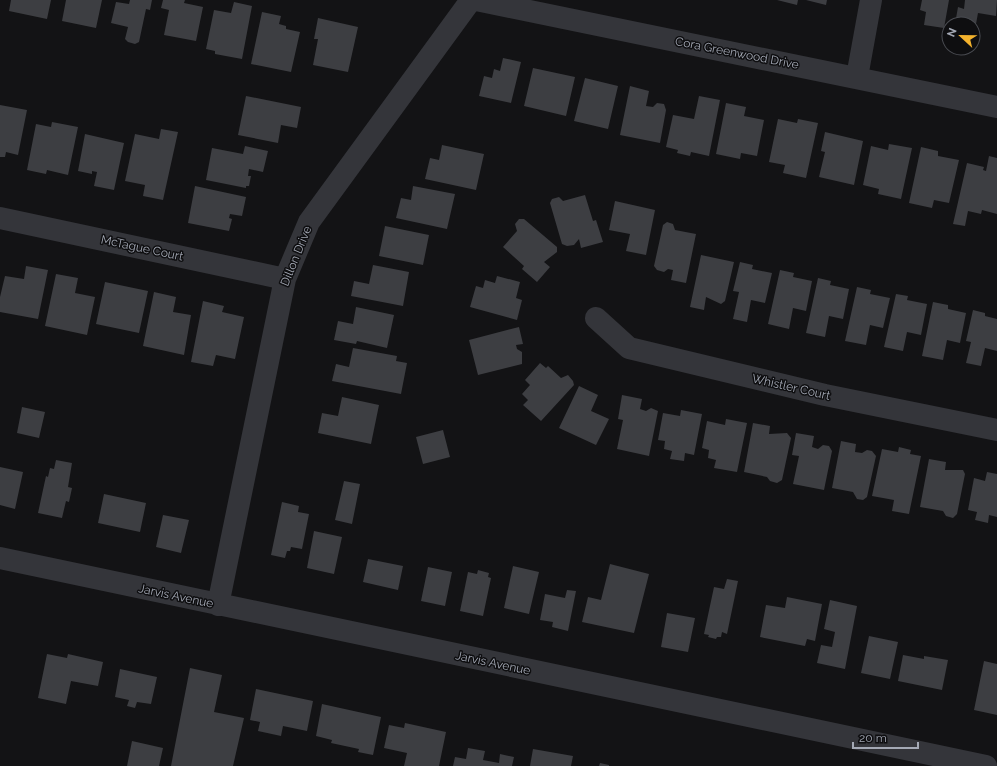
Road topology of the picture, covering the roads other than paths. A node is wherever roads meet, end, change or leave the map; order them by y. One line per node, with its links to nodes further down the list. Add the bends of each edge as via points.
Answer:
1 (471, 0): 7 (street, Dillon Drive, via 309,222)
2 (476, 0): 4 (street, Cora Greenwood Drive)
3 (871, 0): 4 (street)
4 (857, 77): 5 (street, Cora Greenwood Drive)
5 (997, 107)
6 (0, 218): 7 (street, McTague Court)
7 (285, 279): 11 (street, Dillon Drive)
8 (596, 318): 9 (street, Whistler Court, via 629,348 825,395)
9 (997, 430)
10 (0, 558): 11 (street, Jarvis Avenue)
11 (218, 605): 12 (street, Jarvis Avenue)
12 (986, 766)

